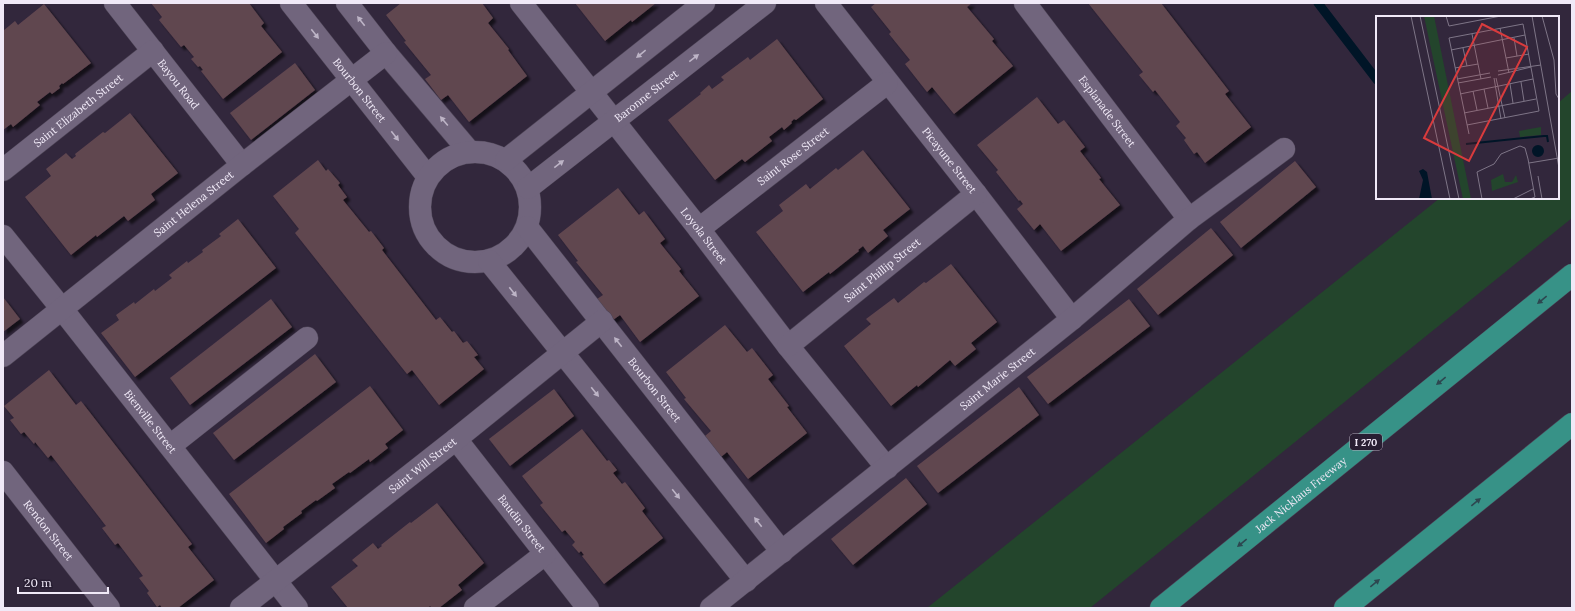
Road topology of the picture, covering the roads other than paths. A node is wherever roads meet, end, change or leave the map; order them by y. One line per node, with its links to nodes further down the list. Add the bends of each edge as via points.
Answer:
1 (115, 3): 9 (street, Bayou Road)
2 (291, 3): 11 (street, Bourbon Street, one-way to 11)
3 (347, 3): 10 (street, one-way to 3)
4 (521, 3): 13 (street, Loyola Street)
5 (704, 3): 13 (street, one-way to 13)
6 (765, 3): 14 (street, Baronne Street, one-way to 6)
7 (826, 3): 12 (street, Picayune Street)
8 (1025, 3): 23 (street, Esplanade Street)
9 (153, 51): 18 (street, Bayou Road); 19 (street, Saint Elizabeth Street)
10 (386, 53): 11 (street, Saint Helena Street); 16 (street, one-way to 10)
11 (352, 80): 18 (street, Saint Helena Street); 20 (street, Bourbon Street, one-way to 20)
12 (887, 83): 22 (street, Picayune Street); 25 (street, Saint Rose Street)
13 (591, 93): 14 (street, Loyola Street); 17 (street)
14 (613, 121): 21 (street, Baronne Street, one-way to 14); 25 (street, Loyola Street)
15 (1284, 149): 23 (street, Saint Marie Street)
16 (469, 151): 17 (street, via 488,152); 20 (street, via 449,157 434,169)
17 (506, 160): 21 (street, via 520,173)
18 (242, 165): 29 (street, Saint Helena Street)
19 (3, 170)
20 (428, 178): 27 (street, via 419,205 422,224 435,245 450,257 470,262)
21 (528, 188): 24 (street, via 531,207)
22 (976, 194): 30 (street, Picayune Street); 33 (street, Saint Phillip Street)
23 (1189, 219): 30 (street, Saint Marie Street)
24 (527, 227): 27 (street, via 518,243 506,253); 31 (street, Bourbon Street)
25 (699, 229): 33 (street, Loyola Street)
26 (3, 236): 29 (street, Bienville Street)
27 (489, 261): 34 (street, one-way to 34)
28 (1572, 275): 51 (highway, Jack Nicklaus Freeway / I 270, one-way to 51)
29 (62, 309): 35 (street, Saint Helena Street); 38 (street, Bienville Street)
30 (1072, 319): 39 (street, Saint Marie Street)
31 (602, 321): 34 (street, Saint Will Street); 41 (street, Bourbon Street, one-way to 31)
32 (307, 338): 38 (street)
33 (788, 346): 39 (street, Loyola Street)
34 (563, 352): 37 (street, Saint Will Street); 44 (street, one-way to 44)
35 (3, 356)
36 (1572, 424): 52 (highway, one-way to 36)
37 (456, 439): 42 (street, Baudin Street); 43 (street, Saint Will Street)
38 (170, 446): 43 (street, Bienville Street)
39 (887, 468): 41 (street, Saint Marie Street)
40 (3, 472): 45 (street, Rendon Street)
41 (782, 552): 44 (street, Saint Marie Street)
42 (545, 554): 48 (street); 49 (street, Baudin Street)
43 (276, 581): 46 (street, Saint Will Street); 47 (street, Bienville Street)
44 (746, 581): 50 (street, Saint Marie Street)
45 (109, 608)
46 (241, 608)
47 (297, 608)
48 (475, 608)
49 (588, 608)
50 (711, 608)
51 (1161, 608)
52 (1345, 608)

